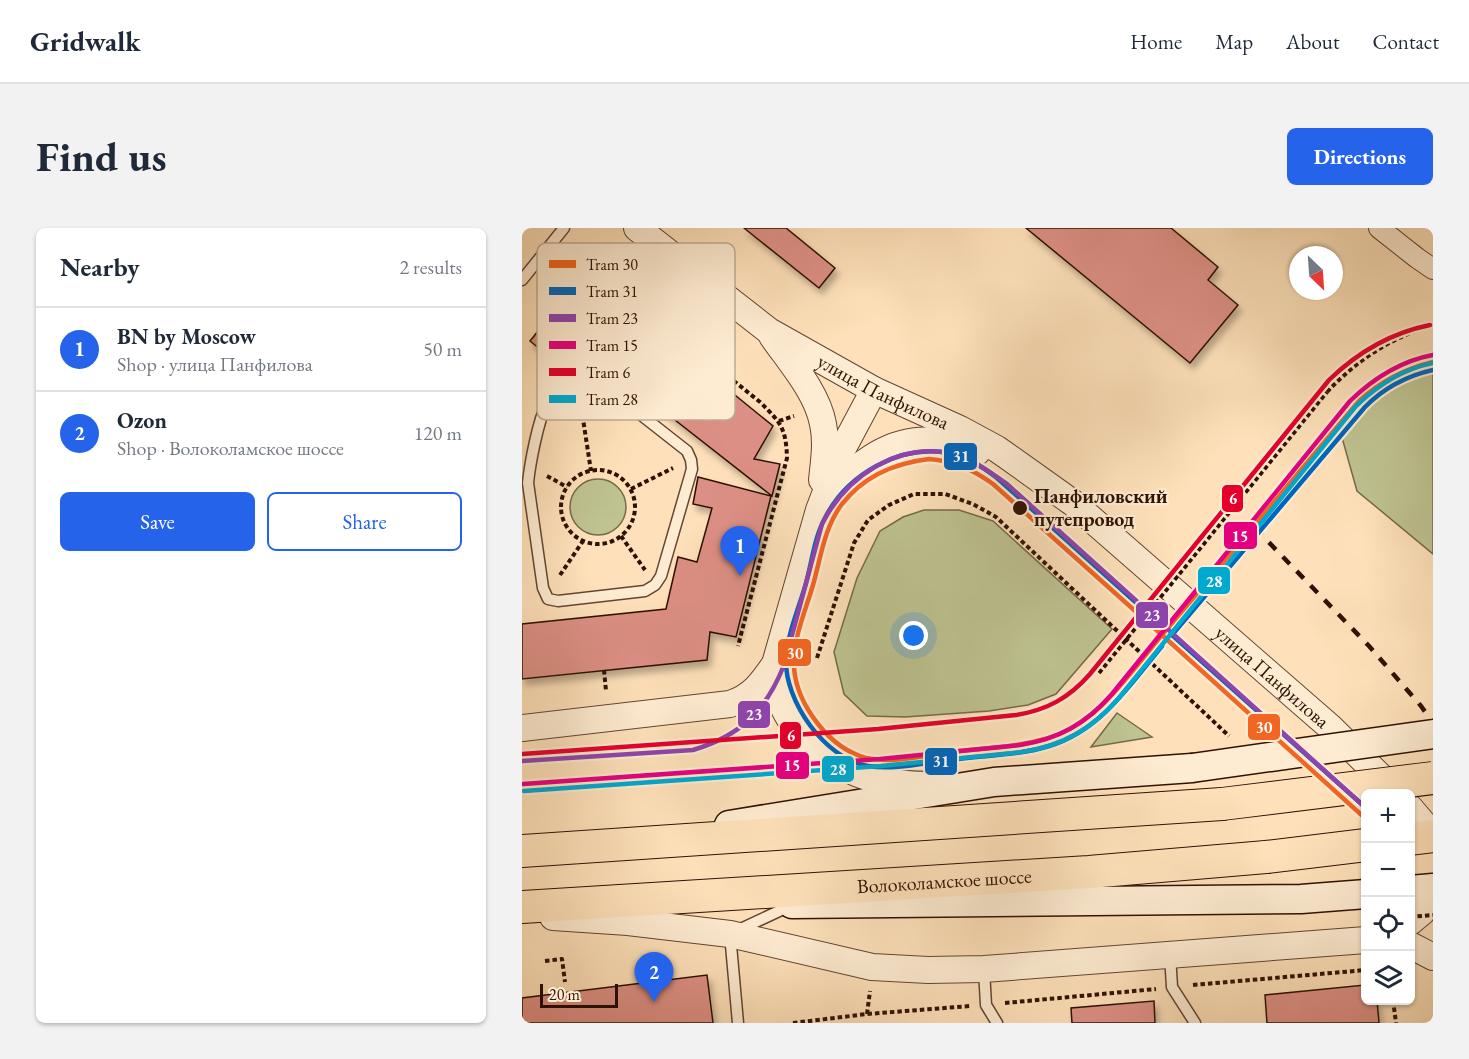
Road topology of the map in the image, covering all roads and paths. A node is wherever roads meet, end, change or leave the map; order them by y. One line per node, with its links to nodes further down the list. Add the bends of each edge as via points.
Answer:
1 (564, 228): 4 (lane)
2 (637, 228): 7 (street, улица Панфилова)
3 (1379, 228): 9 (street)
4 (556, 238): 5 (lane); 6 (path)
5 (552, 243)
6 (562, 243)
7 (656, 243)
8 (537, 261): 10 (lane)
9 (1433, 268)
10 (522, 280)
11 (735, 304): 13 (street, улица Панфилова)
12 (1433, 324): 33 (path, bridge, via 1408,332 1347,371)
13 (770, 331): 15 (street, улица Панфилова); 24 (street, via 810,392 824,426)
14 (735, 383): 29 (path, via 779,421 786,439 787,458)
15 (874, 390): 20 (street, улица Панфилова, via 960,429); 24 (street, via 842,450)
16 (542, 420): 22 (lane)
17 (583, 420): 21 (path)
18 (649, 420): 19 (lane, via 687,451)
19 (691, 460): 23 (path); 27 (lane, via 692,469)
20 (1017, 465): 24 (street, via 952,443 914,441 872,455); 40 (street, улица Панфилова, via 1073,503 1330,727)
21 (591, 471): 23 (path, via 610,471); 26 (path, via 573,479 562,496 567,527)
22 (525, 483): 28 (lane)
23 (631, 489): 25 (path, via 633,519)
24 (819, 510): 31 (street)
25 (621, 536): 26 (path, via 603,543); 27 (path)
26 (583, 541): 28 (path)
27 (655, 585): 28 (lane, via 645,591 597,598 558,601)
28 (547, 596)
29 (738, 646)
30 (817, 658): 37 (path, via 854,543 868,520 914,494 945,494 996,517)
31 (775, 664): 35 (street, via 752,693 730,704); 39 (street, via 776,685 784,710 808,740 835,761 878,780 922,785)
32 (604, 670): 34 (path)
33 (1099, 673)
34 (606, 692)
35 (522, 728)
36 (1433, 734): 39 (main road, bridge, via 1192,768)
37 (1235, 742)
38 (1433, 778): 42 (main road, bridge, via 1222,804)
39 (994, 782): 42 (main road)
40 (1392, 789)
41 (1361, 845): 47 (main road, Волоколамское шоссе, bridge, via 1089,872)
42 (603, 847): 43 (main road)
43 (522, 851)
44 (1433, 888): 45 (main road)
45 (1415, 890)
46 (1361, 894): 49 (main road, via 1301,899)
47 (703, 895): 49 (main road); 50 (main road, Волоколамское шоссе)
48 (1433, 896): 53 (street)
49 (795, 904): 55 (lane)
50 (522, 907)
51 (522, 915): 55 (street)
52 (1433, 915): 54 (path, bridge)
53 (1415, 917)
54 (1415, 919)
55 (730, 934): 61 (street, via 872,967); 69 (lane)
56 (1361, 940): 58 (street)
57 (1415, 948): 59 (street)
58 (1170, 955): 61 (street); 65 (lane)
59 (1433, 957)
60 (545, 961): 64 (path, via 562,959)
61 (984, 969): 66 (lane)
62 (1361, 970): 65 (path)
63 (871, 980): 68 (path)
64 (565, 982)
65 (1172, 987): 66 (path); 72 (lane)
66 (986, 1005): 68 (path); 71 (lane)
67 (1394, 1005): 73 (path)
68 (867, 1014): 70 (path)
69 (738, 1023)
70 (793, 1023)
71 (997, 1023)
72 (1195, 1023)
73 (1396, 1023)

